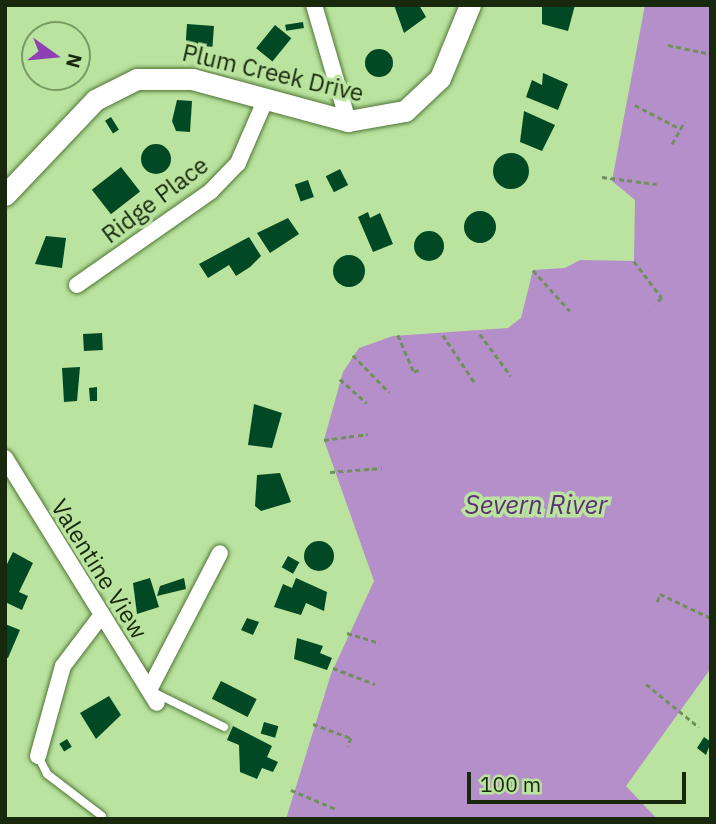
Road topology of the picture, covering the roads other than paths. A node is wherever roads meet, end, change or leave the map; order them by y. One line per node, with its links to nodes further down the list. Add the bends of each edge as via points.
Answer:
1 (314, 5): 4 (street)
2 (470, 5): 4 (street, Plum Creek Drive, via 440,78 419,101 383,119)
3 (265, 101): 4 (street, Plum Creek Drive); 5 (street, Plum Creek Drive, via 174,76 137,79 95,100); 6 (street, Ridge Place, via 238,163 211,191)
4 (348, 121)
5 (5, 194)
6 (77, 285)
7 (5, 458): 9 (street, Valentine View)
8 (220, 553): 10 (street)
9 (101, 616): 10 (street, Valentine View); 12 (street, via 63,666)
10 (153, 697): 11 (lane)
11 (224, 727)
12 (38, 756): 13 (lane, via 47,774)
13 (102, 816)

